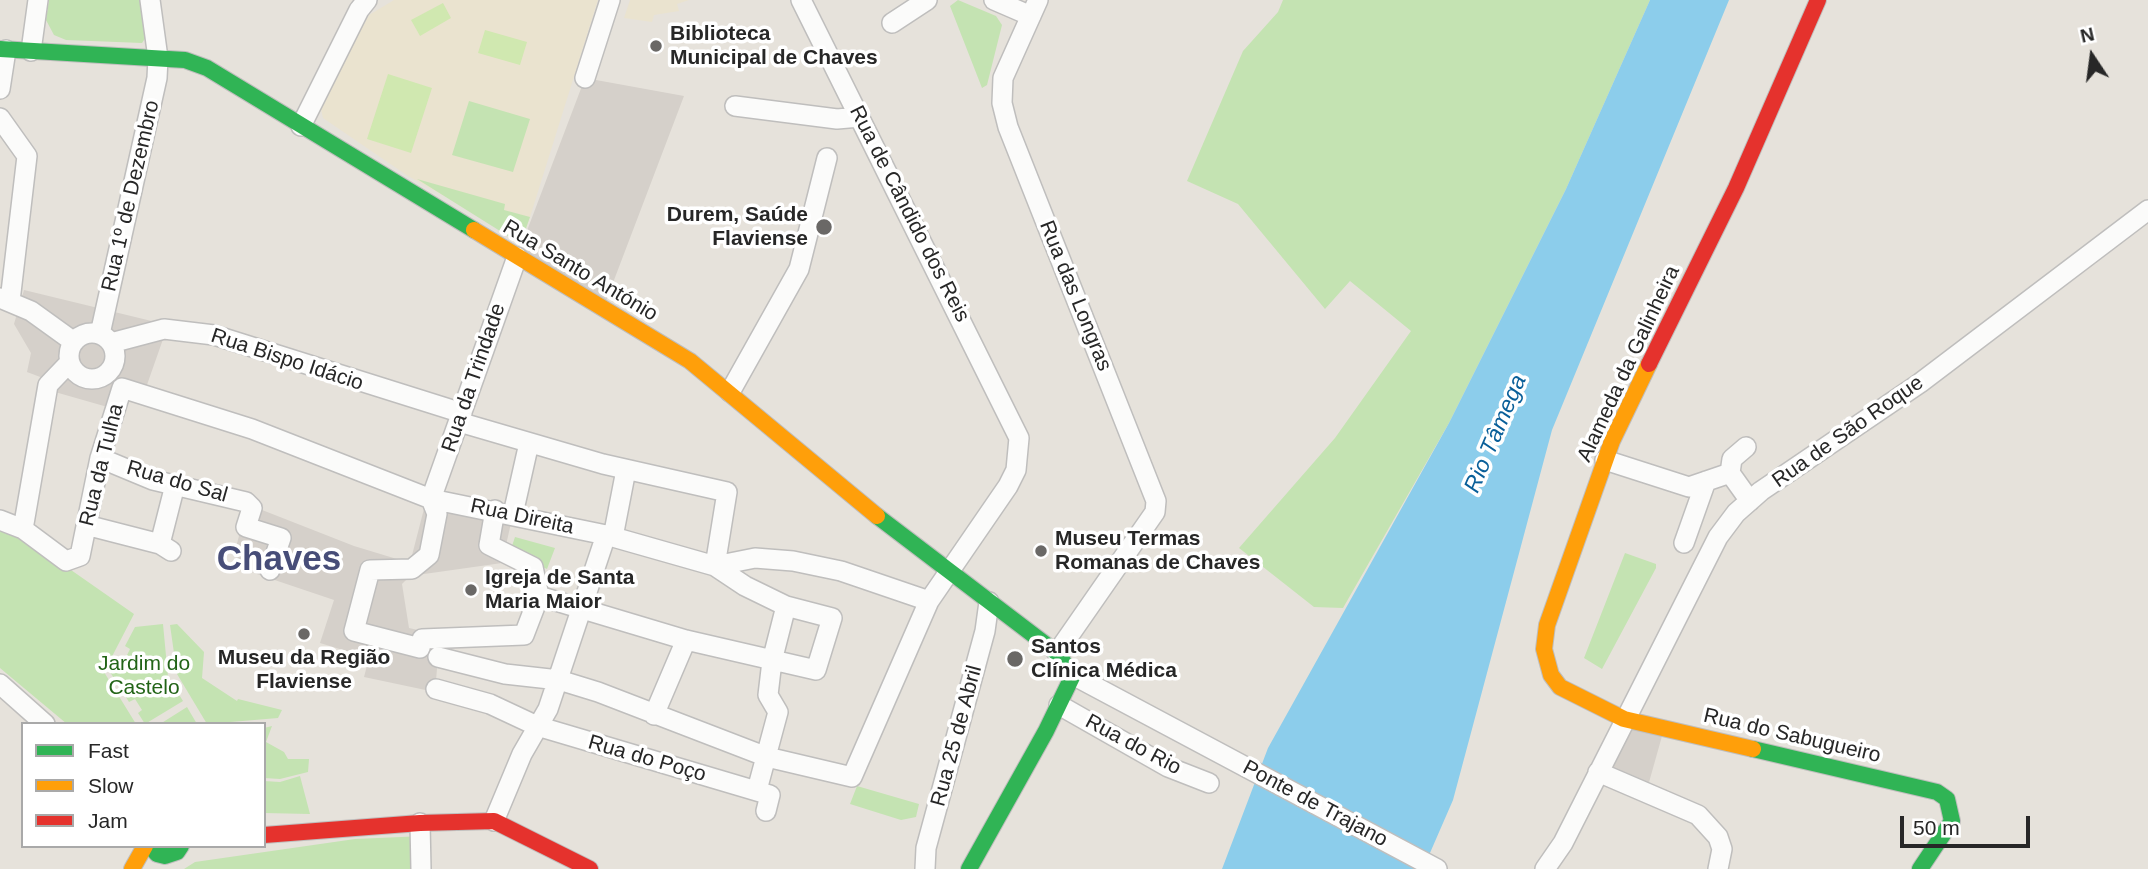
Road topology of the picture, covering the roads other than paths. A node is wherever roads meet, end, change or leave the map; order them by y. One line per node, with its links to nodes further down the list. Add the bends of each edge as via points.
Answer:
1 (38, 0): 12 (street)
2 (150, 0): 13 (street, Rua 1º de Dezembro)
3 (367, 0): 19 (street)
4 (610, 0): 14 (street)
5 (801, 0): 17 (street, Rua de Cândido dos Reis)
6 (927, 0): 10 (street)
7 (993, 0): 9 (street)
8 (1818, 0): 35 (street, Alameda da Galinheira, via 1736,188)
9 (1034, 8): 57 (street, Rua das Longras, via 1003,78 1008,127 1153,492 1155,512)
10 (892, 23)
11 (3, 49): 12 (street, Rua Santo António); 15 (street)
12 (31, 51): 13 (street, Rua Santo António)
13 (158, 58): 19 (street, Rua Santo António, via 200,65); 25 (street, Rua 1º de Dezembro)
14 (585, 78)
15 (0, 89)
16 (735, 106): 17 (street, via 837,119)
17 (860, 117): 50 (street, Rua de Cândido dos Reis, via 1016,428 1019,449 1012,478)
18 (0, 118): 23 (street, via 27,156)
19 (301, 126): 22 (street, Rua Santo António)
20 (827, 158): 30 (street, via 799,269)
21 (2148, 210): 41 (street, Rua de São Roque, via 1920,383)
22 (517, 257): 30 (street, Rua Santo António, via 690,361); 31 (street, Rua da Trindade)
23 (7, 267): 24 (street)
24 (5, 300): 26 (street, via 31,311)
25 (105, 339): 26 (street, via 86,334); 28 (street, via 115,356); 31 (street, Rua Bispo Idácio, via 164,329 214,335)
26 (74, 342): 27 (street)
27 (70, 362): 28 (street, via 78,373 91,378); 45 (street, via 48,385)
28 (110, 370): 29 (street, Rua da Tulha)
29 (122, 388): 34 (street, Rua da Tulha); 40 (street, Rua Direita, via 252,429)
30 (730, 392): 50 (street, Rua Santo António)
31 (460, 418): 32 (street, Rua Bispo Idácio); 40 (street, Rua da Trindade)
32 (529, 443): 36 (street, Rua Bispo Idácio); 42 (street)
33 (1746, 447): 37 (street, via 1732,459)
34 (100, 458): 39 (street, Rua do Sal); 44 (street, Rua da Tulha)
35 (1605, 460): 38 (street, via 1689,487); 66 (street, Alameda da Galinheira, via 1546,625 1544,649 1551,675 1560,687)
36 (626, 470): 46 (street); 48 (street, Rua Bispo Idácio, via 727,492)
37 (1730, 473): 38 (street); 41 (street)
38 (1706, 481): 47 (street)
39 (175, 485): 44 (street, via 166,547); 49 (street, Rua do Sal, via 246,502 252,508 246,527 281,538)
40 (431, 499): 42 (street, Rua Direita); 51 (street, via 437,514 429,555 412,569 370,570 354,631 420,648 422,639 524,635)
41 (1750, 501): 66 (street, Rua de São Roque, via 1718,537)
42 (504, 512): 46 (street, Rua Direita); 51 (street, via 489,545 533,567)
43 (0, 520): 45 (street)
44 (86, 525): 45 (street, Rua da Tulha, via 80,556 66,561)
45 (23, 529)
46 (610, 536): 48 (street, Rua Direita); 55 (street)
47 (1684, 543)
48 (715, 566): 52 (street, Rua Direita, via 754,558 793,561 841,571); 54 (street)
49 (270, 570)
50 (949, 572): 52 (street); 53 (street, Rua Santo António)
51 (539, 596): 55 (street)
52 (929, 601): 70 (street, via 852,777)
53 (989, 602): 57 (street, Rua Santo António); 88 (street, Rua 25 de Abril, via 926,848)
54 (786, 606): 59 (street); 59 (street, via 832,618 816,670)
55 (583, 608): 56 (street); 61 (street)
56 (686, 640): 59 (street); 65 (street)
57 (1057, 653): 60 (street, Rua Santo António)
58 (438, 657): 61 (street, via 505,674)
59 (772, 661): 70 (street, via 768,695 778,712)
60 (1073, 676): 64 (street); 69 (street, via 1091,674); 83 (street, Ponte de Trajano)
61 (559, 680): 65 (street); 68 (street)
62 (0, 684): 67 (street)
63 (436, 689): 68 (street, Rua do Poço, via 490,704)
64 (1059, 705): 72 (street, Rua do Rio, via 1168,767); 89 (street)
65 (654, 715): 70 (street)
66 (1624, 719): 71 (street, Rua de São Roque); 91 (street, Rua do Sabugueiro, via 1937,792 1947,799 1952,821)
67 (43, 722)
68 (537, 726): 73 (street, Rua do Poço); 75 (street)
69 (1229, 744)
70 (767, 757): 73 (street)
71 (1598, 772): 82 (street, via 1698,815 1718,837); 90 (street, Rua de São Roque)
72 (1209, 783)
73 (757, 790): 74 (street, via 770,795)
74 (766, 811)
75 (494, 821): 76 (street); 87 (street)
76 (420, 823): 77 (street); 86 (street)
77 (266, 835)
78 (147, 848): 84 (street)
79 (150, 848): 81 (street)
80 (180, 848): 81 (street)
81 (164, 856): 85 (street)
82 (1719, 865)
83 (1433, 867)
84 (132, 869)
85 (141, 869)
86 (421, 869)
87 (590, 869)
88 (925, 869)
89 (969, 869)
90 (1545, 869)
91 (1920, 869)

